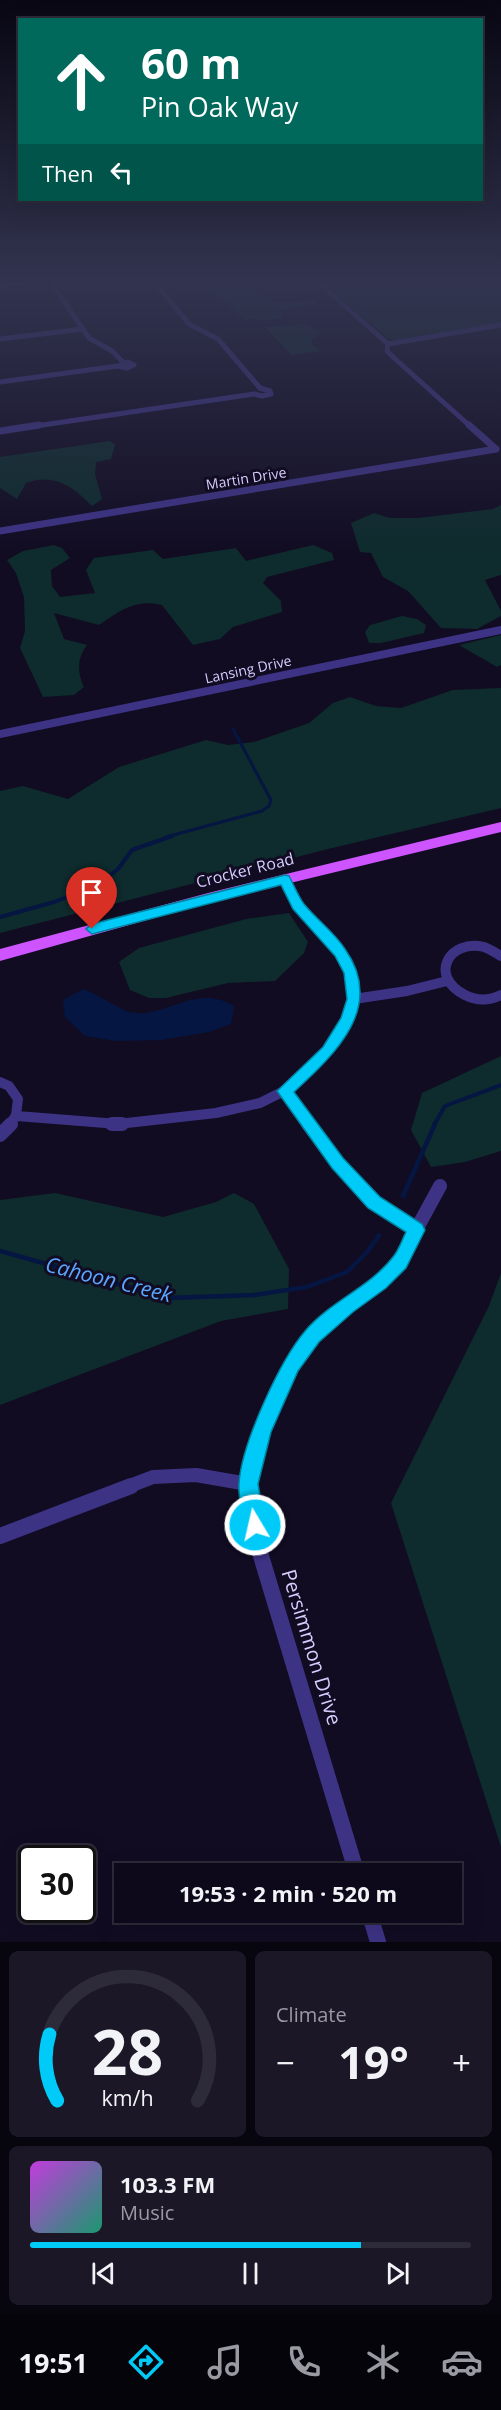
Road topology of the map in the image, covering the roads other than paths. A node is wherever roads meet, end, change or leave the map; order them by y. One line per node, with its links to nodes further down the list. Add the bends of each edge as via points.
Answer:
1 (63, 373): 4 (street)
2 (247, 373): 5 (street)
3 (410, 373): 8 (street, Martin Drive, via 496,449)
4 (0, 382)
5 (260, 388): 6 (street); 6 (street, via 271,394)
6 (254, 394): 7 (street)
7 (0, 431)
8 (0, 531)
9 (501, 630): 10 (street, Lansing Drive)
10 (0, 734)
11 (501, 827): 12 (main road, Crocker Road)
12 (285, 879): 13 (main road, Crocker Road); 17 (street, via 298,906 340,952 351,973)
13 (0, 955)
14 (501, 956): 15 (street, via 476,946 455,950 444,964)
15 (447, 981): 16 (street, via 463,996 487,1000); 17 (street)
16 (501, 995)
17 (354, 999): 19 (street, via 348,1020 328,1051)
18 (0, 1083): 20 (street, via 17,1097)
19 (284, 1091): 20 (street, via 260,1103 216,1113 118,1124); 23 (street, via 338,1163 374,1202)
20 (17, 1116): 21 (street)
21 (0, 1135)
22 (440, 1186): 23 (street, Persimmon Drive)
23 (416, 1230): 24 (street, Persimmon Drive, via 400,1262 313,1335 292,1365 262,1430)
24 (248, 1484): 25 (street, via 196,1475 153,1477); 26 (street, Persimmon Drive, via 258,1546)
25 (0, 1536)
26 (354, 1863)
27 (372, 1923): 28 (street)
28 (378, 1942)

